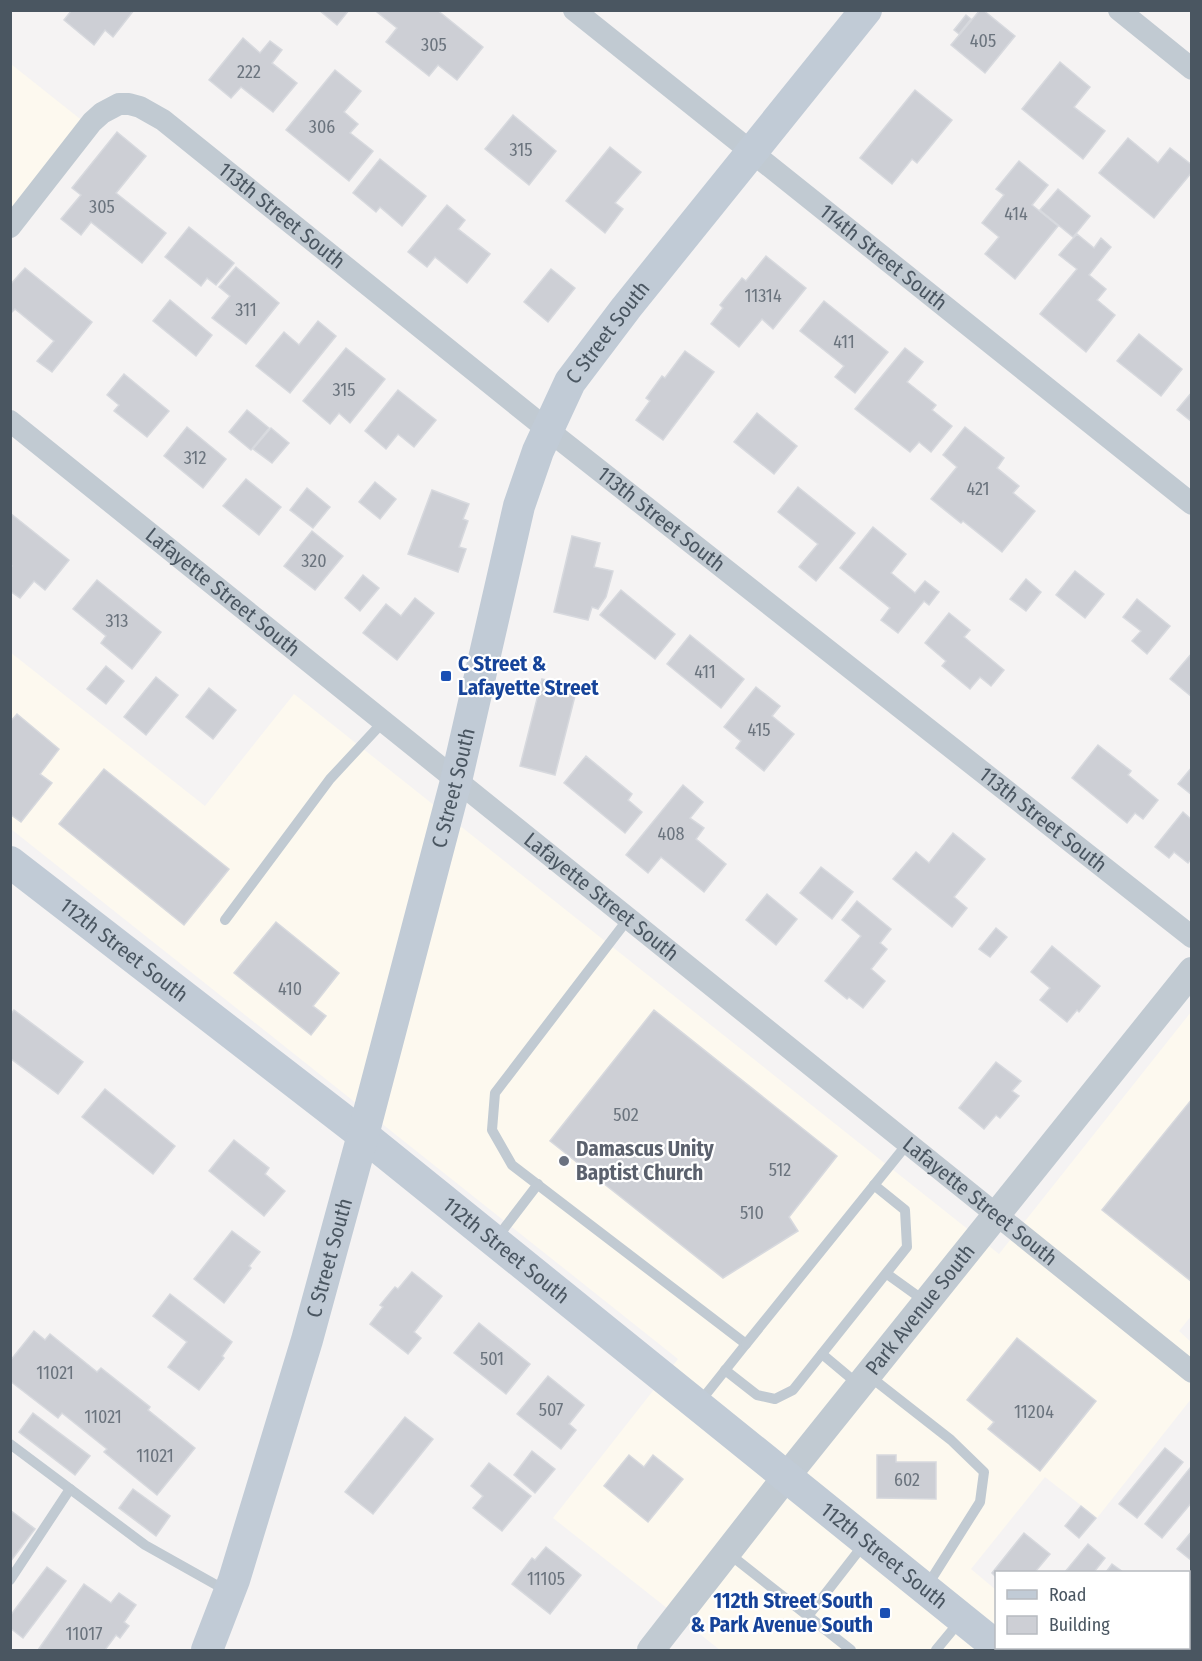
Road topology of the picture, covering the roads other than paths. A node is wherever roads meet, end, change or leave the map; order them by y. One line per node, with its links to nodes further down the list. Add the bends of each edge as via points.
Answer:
1 (573, 10): 5 (street, 114th Street South)
2 (866, 10): 5 (main road, C Street South)
3 (1119, 10): 4 (street)
4 (1191, 69)
5 (752, 153): 8 (main road, C Street South, via 570,382); 9 (street, 114th Street South)
6 (10, 227): 8 (street, 113th Street South, via 92,122 119,104 140,106 163,120)
7 (10, 421): 10 (street, Lafayette Street South)
8 (548, 430): 11 (main road, C Street South, via 519,506); 15 (street, 113th Street South)
9 (1191, 504)
10 (383, 722): 11 (street, Lafayette Street South); 14 (lane, via 330,779)
11 (456, 781): 13 (street, Lafayette Street South); 17 (main road, C Street South)
12 (10, 862): 17 (main road, 112th Street South)
13 (628, 919): 18 (street, Lafayette Street South); 19 (lane, via 495,1093 492,1130 512,1164)
14 (225, 920)
15 (1191, 937)
16 (1191, 971): 21 (street, Park Avenue South)
17 (363, 1136): 22 (main road, 112th Street South); 38 (main road, C Street South, via 307,1340)
18 (908, 1143): 20 (lane); 21 (street, Lafayette Street South)
19 (538, 1184): 22 (lane); 25 (lane)
20 (874, 1185): 23 (lane, via 905,1210 907,1247); 25 (lane)
21 (997, 1215): 24 (street, Park Avenue South); 28 (street, Lafayette Street South)
22 (494, 1241): 30 (main road, 112th Street South)
23 (887, 1274): 24 (lane); 26 (lane)
24 (926, 1303): 29 (street, Park Avenue South)
25 (746, 1344): 27 (lane)
26 (822, 1354): 27 (lane, via 793,1390 775,1399 757,1395); 29 (lane)
27 (725, 1370): 30 (lane)
28 (1191, 1372)
29 (864, 1380): 32 (street, Park Avenue South); 37 (lane, via 951,1440 984,1472 981,1502)
30 (697, 1405): 32 (main road, 112th Street South)
31 (10, 1444): 33 (lane)
32 (786, 1477): 34 (main road, 112th Street South); 35 (street, Park Avenue South)
33 (70, 1489): 36 (lane); 38 (lane, via 145,1545)
34 (866, 1542): 37 (main road, 112th Street South); 39 (lane)
35 (728, 1552): 39 (lane); 43 (street, Park Avenue South)
36 (10, 1580)
37 (925, 1589): 40 (main road, 112th Street South)
38 (230, 1593): 42 (main road, C Street South)
39 (808, 1616): 44 (lane)
40 (962, 1618): 41 (main road, 112th Street South); 45 (lane)
41 (995, 1645)
42 (207, 1650)
43 (651, 1650)
44 (851, 1650)
45 (936, 1650)

